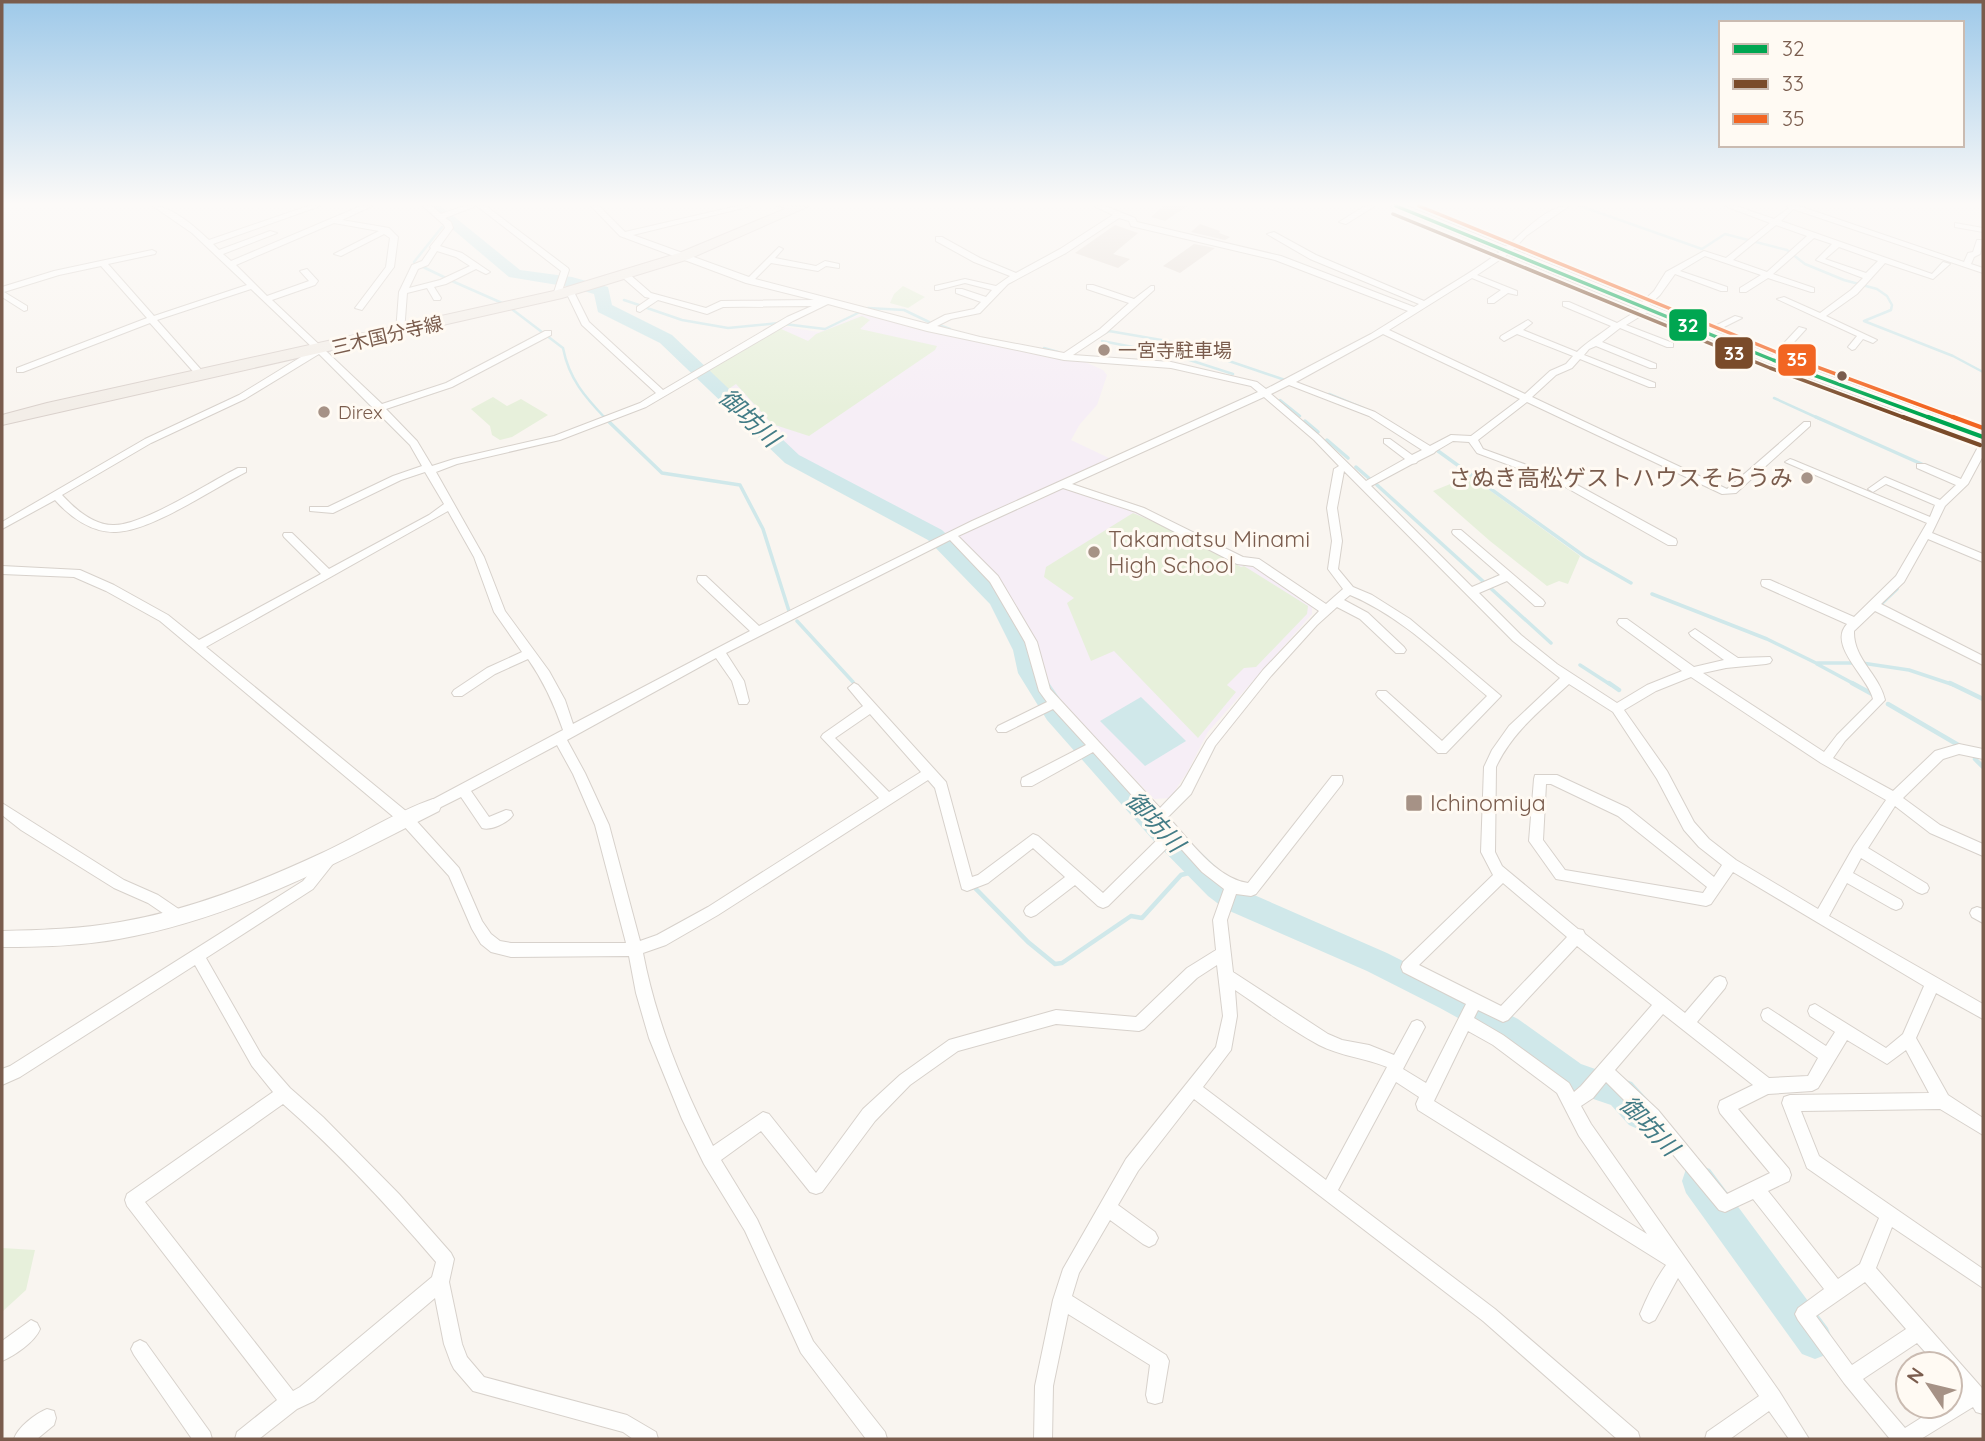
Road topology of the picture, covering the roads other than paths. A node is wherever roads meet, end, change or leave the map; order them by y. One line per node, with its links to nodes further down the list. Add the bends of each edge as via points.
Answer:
1 (65, 273): 42 (street)
2 (112, 273): 61 (street)
3 (239, 273): 32 (street)
4 (306, 273): 46 (street, via 312,283)
5 (385, 273): 56 (street)
6 (412, 273): 43 (street)
7 (462, 273): 30 (street)
8 (566, 273): 33 (street)
9 (630, 273): 25 (main road, 三木国分寺線)
10 (729, 273): 28 (street)
11 (757, 273): 28 (street)
12 (1009, 273): 27 (street)
13 (1021, 273): 27 (street)
14 (1317, 273): 58 (street)
15 (1352, 273): 52 (street)
16 (1474, 273): 26 (street)
17 (1560, 273): 55 (main road)
18 (1672, 273): 55 (street)
19 (1680, 273): 38 (street)
20 (1846, 273): 29 (street)
21 (1869, 273): 29 (street)
22 (1921, 273): 23 (street, via 1933,277)
23 (1937, 273)
24 (1769, 274): 31 (street); 39 (street)
25 (625, 275): 33 (main road, 三木国分寺線); 45 (street)
26 (1471, 275): 48 (street, via 1510,291); 52 (street)
27 (1016, 276): 37 (street)
28 (749, 281): 49 (street)
29 (1861, 281): 59 (street, via 1854,292)
30 (429, 285): 43 (street); 44 (street)
31 (1799, 285): 40 (street); 51 (street)
32 (252, 286): 46 (street); 61 (street)
33 (571, 287): 68 (main road, 三木国分寺線); 86 (street, via 585,323)
34 (1090, 287): 50 (street)
35 (938, 288): 37 (street, via 965,281)
36 (1151, 288): 50 (street)
37 (997, 289): 47 (street)
38 (1724, 289)
39 (1743, 290)
40 (1811, 290)
41 (959, 291): 47 (street)
42 (2, 292): 54 (street)
43 (403, 292): 68 (street)
44 (437, 298)
45 (656, 298): 49 (street, via 707,311 721,304); 57 (street)
46 (266, 299): 77 (street)
47 (988, 300): 64 (street, via 977,311 948,317)
48 (1491, 301)
49 (826, 302): 64 (street); 86 (street)
50 (1135, 302): 79 (street, via 1103,331)
51 (1777, 302): 59 (street)
52 (1425, 304): 58 (street)
53 (1566, 304): 63 (street)
54 (24, 308)
55 (1644, 308): 63 (street); 70 (main road)
56 (359, 309)
57 (640, 309)
58 (1415, 311): 66 (street)
59 (1821, 316): 71 (street)
60 (1738, 318): 70 (street)
61 (152, 319): 82 (street); 83 (street)
62 (1528, 323): 67 (street)
63 (1619, 326): 74 (street); 75 (street)
64 (927, 328): 79 (street)
65 (1801, 329): 80 (street)
66 (1382, 331): 84 (street); 88 (street)
67 (1517, 331): 72 (street); 78 (street)
68 (400, 332): 77 (main road, 三木国分寺線)
69 (548, 333): 89 (street, via 449,386)
70 (1705, 333): 80 (main road)
71 (1863, 335): 73 (street); 76 (street)
72 (1504, 338)
73 (1873, 340)
74 (1597, 343): 78 (street); 81 (street)
75 (1670, 345)
76 (1852, 347)
77 (319, 350): 83 (main road, 三木国分寺線); 89 (street); 107 (street, via 242,397 157,437)
78 (1578, 355): 85 (street); 88 (street)
79 (1063, 357): 87 (street, via 1171,365 1242,380)
80 (1773, 360): 92 (main road)
81 (1653, 366)
82 (20, 370)
83 (201, 375): 90 (main road, 三木国分寺線)
84 (1289, 382): 87 (street); 96 (street, via 1372,414)
85 (1652, 385)
86 (662, 394): 101 (street, via 557,438)
87 (1264, 394): 100 (street); 103 (street)
88 (1524, 397): 91 (street, via 1726,492); 93 (street)
89 (380, 408): 101 (street, via 414,443)
90 (2, 421)
91 (1807, 424)
92 (1983, 437)
93 (1473, 439): 96 (street, via 1451,438); 117 (street, via 1480,451 1564,482)
94 (1387, 441): 97 (street)
95 (1983, 447): 104 (street)
96 (1431, 451): 97 (street)
97 (1413, 461): 105 (street)
98 (1790, 462): 111 (street)
99 (1921, 466): 104 (street)
100 (1346, 467): 105 (street); 124 (street, via 1339,469 1332,508 1337,541 1333,569)
101 (428, 469): 108 (street); 110 (street, via 397,478 329,511)
102 (242, 470): 107 (street, via 121,529 75,514)
103 (1062, 484): 116 (street); 129 (street, via 1140,510 1241,561 1255,562)
104 (1963, 484): 109 (street)
105 (1364, 486): 125 (street)
106 (1872, 489): 109 (street, via 1885,480)
107 (55, 494): 112 (street)
108 (450, 505): 120 (street); 137 (street, via 479,557 500,612)
109 (1941, 505): 111 (street)
110 (314, 509)
111 (1933, 523): 114 (street)
112 (2, 526)
113 (1457, 532): 121 (street)
114 (1926, 534): 118 (street); 128 (street)
115 (288, 535): 120 (street)
116 (951, 536): 132 (street); 147 (street, via 994,579 1031,642)
117 (1672, 542)
118 (1983, 558)
119 (2, 570): 134 (street, via 76,573 90,578 148,608)
120 (328, 574): 134 (street)
121 (1507, 577): 125 (street); 127 (street)
122 (702, 579): 132 (street)
123 (1766, 583): 131 (street)
124 (1349, 590): 126 (street); 145 (street, via 1392,612 1495,696 1442,749)
125 (1469, 592): 142 (street, via 1535,654)
126 (1336, 601): 129 (street); 135 (street, via 1364,616)
127 (1539, 603)
128 (1877, 607): 131 (street); 140 (street)
129 (1326, 610): 164 (street, via 1267,673 1211,743 1185,790)
130 (1623, 622): 141 (street)
131 (1854, 622): 154 (street, via 1846,640 1879,700)
132 (758, 632): 136 (street)
133 (1695, 633): 139 (street)
134 (198, 646): 165 (street)
135 (1399, 650)
136 (718, 652): 146 (street, via 735,674); 151 (street)
137 (530, 653): 144 (street); 151 (street, via 553,688)
138 (1766, 660): 139 (street)
139 (1734, 661): 141 (street)
140 (1983, 661)
141 (1691, 671): 149 (street, via 1641,692); 154 (street)
142 (1569, 677): 149 (street); 171 (street, via 1494,756 1488,852)
143 (854, 688): 148 (street)
144 (458, 693)
145 (1382, 694)
146 (743, 701)
147 (1051, 705): 150 (street); 152 (street)
148 (870, 707): 155 (street); 160 (street, via 827,737)
149 (1617, 709): 170 (street, via 1662,775 1689,826)
150 (1002, 729)
151 (565, 736): 158 (street); 183 (street, via 602,825)
152 (1090, 748): 157 (street); 164 (street)
153 (1983, 754): 159 (street, via 1959,749 1939,755)
154 (1825, 759): 159 (street)
155 (929, 772): 160 (street); 173 (street, via 941,786 967,885 1032,840)
156 (1338, 780): 176 (street, via 1251,890)
157 (1027, 782)
158 (463, 790): 161 (street); 163 (street, via 487,824)
159 (1894, 798): 167 (street); 168 (street, via 1935,829)
160 (888, 799): 183 (street, via 713,911)
161 (433, 806): 165 (street)
162 (2, 808): 179 (street)
163 (506, 815)
164 (1159, 817): 166 (street)
165 (407, 820): 169 (street); 183 (street, via 454,872 477,925 496,947)
166 (1168, 837): 173 (street, via 1103,902); 176 (street)
167 (1859, 850): 172 (street); 175 (street)
168 (1983, 850)
169 (329, 860): 179 (street); 185 (street, via 308,885)
170 (1731, 864): 174 (street); 180 (street)
171 (1502, 875): 181 (street); 189 (street, via 1408,967)
172 (1845, 875): 177 (street); 180 (street)
173 (1075, 877): 178 (street)
174 (1716, 886): 174 (street, via 1706,900 1561,875 1536,841 1540,779 1552,779 1623,811)
175 (1922, 888)
176 (1230, 891): 184 (street, via 1220,920)
177 (1896, 904)
178 (1031, 911)
179 (181, 918): 182 (street, via 94,934)
180 (1820, 918): 188 (street)
181 (1578, 935): 189 (street, via 1503,1015); 190 (street)
182 (2, 939)
183 (635, 949): 210 (street, via 657,1038)
184 (1224, 953): 186 (street); 210 (street, via 1192,973 1139,1024 1056,1017 954,1045 905,1080 869,1115 816,1186 764,1120)
185 (198, 957): 202 (street); 206 (street, via 257,1061)
186 (1226, 976): 200 (street, via 1323,1039 1368,1052); 204 (street, via 1230,1016 1223,1050)
187 (1720, 983): 195 (street)
188 (1933, 983): 192 (street); 198 (street)
189 (1475, 1000): 194 (street)
190 (1662, 1004): 195 (street); 201 (street)
191 (1815, 1011): 197 (street)
192 (1983, 1012)
193 (1769, 1014): 199 (street)
194 (1467, 1019): 205 (street); 208 (street, via 1563,1088)
195 (1686, 1023): 203 (street)
196 (1418, 1027): 200 (street)
197 (1845, 1030): 198 (street, via 1887,1057); 199 (street)
198 (1908, 1039): 207 (street)
199 (1828, 1056): 203 (street, via 1812,1083)
200 (1396, 1068): 205 (street); 212 (street)
201 (1603, 1073): 208 (street); 211 (street, via 1652,1116 1725,1204)
202 (2, 1077)
203 (1767, 1086): 211 (street, via 1726,1107 1783,1175)
204 (1193, 1089): 212 (street); 213 (street, via 1132,1165)
205 (1428, 1093): 216 (street, via 1424,1104)
206 (284, 1094): 219 (street, via 393,1200 445,1259); 233 (street, via 133,1200)
207 (1942, 1101): 209 (street); 214 (street, via 1790,1102 1813,1162)
208 (1571, 1104): 216 (street)
209 (1983, 1127)
210 (710, 1158): 239 (street, via 751,1224 807,1347)
211 (1756, 1189): 220 (street)
212 (1328, 1192): 241 (street, via 1489,1315)
213 (1108, 1208): 215 (street); 221 (street, via 1072,1269)
214 (1889, 1214): 217 (street); 218 (street)
215 (1149, 1238)
216 (1678, 1263): 222 (street); 231 (street)
217 (1867, 1270): 220 (street); 224 (street)
218 (1983, 1279)
219 (440, 1282): 233 (street, via 307,1394); 238 (street, via 456,1353 479,1385 626,1424)
220 (1836, 1291): 228 (street, via 1804,1314)
221 (1062, 1300): 230 (street, via 1160,1361); 240 (street, via 1044,1386)
222 (1649, 1314)
223 (31, 1329): 227 (street)
224 (1919, 1331): 226 (street); 228 (street)
225 (140, 1349): 236 (street)
226 (1936, 1350)
227 (2, 1352)
228 (1850, 1377): 244 (street)
229 (1964, 1382): 232 (street)
230 (1155, 1395)
231 (1772, 1398): 242 (street); 243 (street)
232 (1979, 1400): 244 (street)
233 (290, 1402): 237 (street)
234 (47, 1418): 235 (street)
235 (23, 1439)
236 (203, 1439)
237 (244, 1439)
238 (649, 1439)
239 (878, 1439)
240 (1043, 1439)
241 (1631, 1439)
242 (1714, 1439)
243 (1800, 1439)
244 (1903, 1439)

